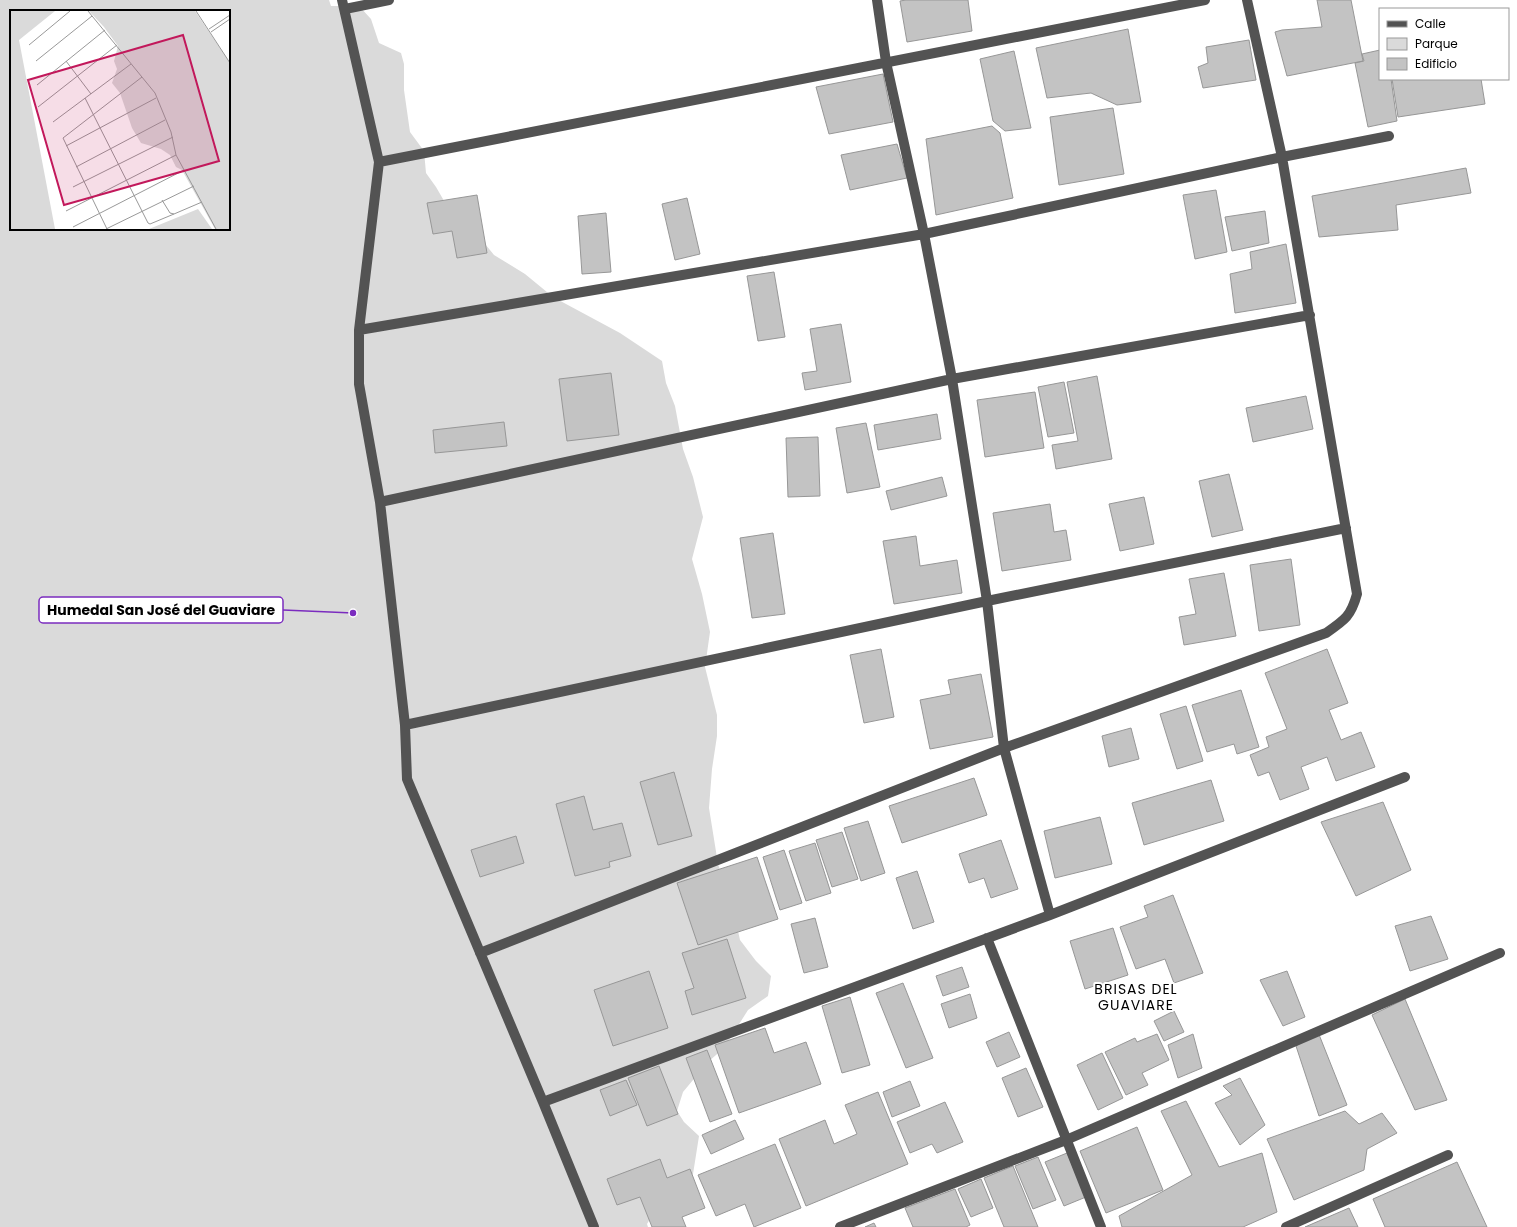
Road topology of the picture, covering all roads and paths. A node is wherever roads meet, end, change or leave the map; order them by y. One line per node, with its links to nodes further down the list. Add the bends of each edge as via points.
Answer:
1 (389, 0): 5 (street)
2 (877, 0): 6 (street)
3 (1205, 0): 6 (street)
4 (1247, 0): 8 (street)
5 (343, 4): 9 (street)
6 (886, 62): 9 (street); 10 (street)
7 (1389, 136): 8 (street)
8 (1282, 157): 10 (street); 11 (street)
9 (379, 162): 12 (street)
10 (924, 234): 12 (street); 13 (street)
11 (1310, 315): 13 (street); 15 (street)
12 (359, 330): 14 (street, via 359,384)
13 (952, 379): 14 (street); 16 (street)
14 (380, 502): 17 (street)
15 (1346, 528): 16 (street); 18 (street, via 1357,594 1353,608 1342,622 1326,633)
16 (987, 601): 17 (street); 18 (street)
17 (404, 725): 22 (street, via 408,779)
18 (1004, 748): 20 (street); 22 (street)
19 (1405, 777): 20 (street)
20 (1050, 915): 21 (street)
21 (987, 938): 24 (street); 25 (street)
22 (480, 953): 24 (street)
23 (1500, 953): 25 (street)
24 (543, 1102): 27 (street)
25 (1066, 1140): 28 (street); 29 (street)
26 (1448, 1155): 30 (street)
27 (594, 1227)
28 (840, 1227)
29 (1101, 1227)
30 (1286, 1227)

